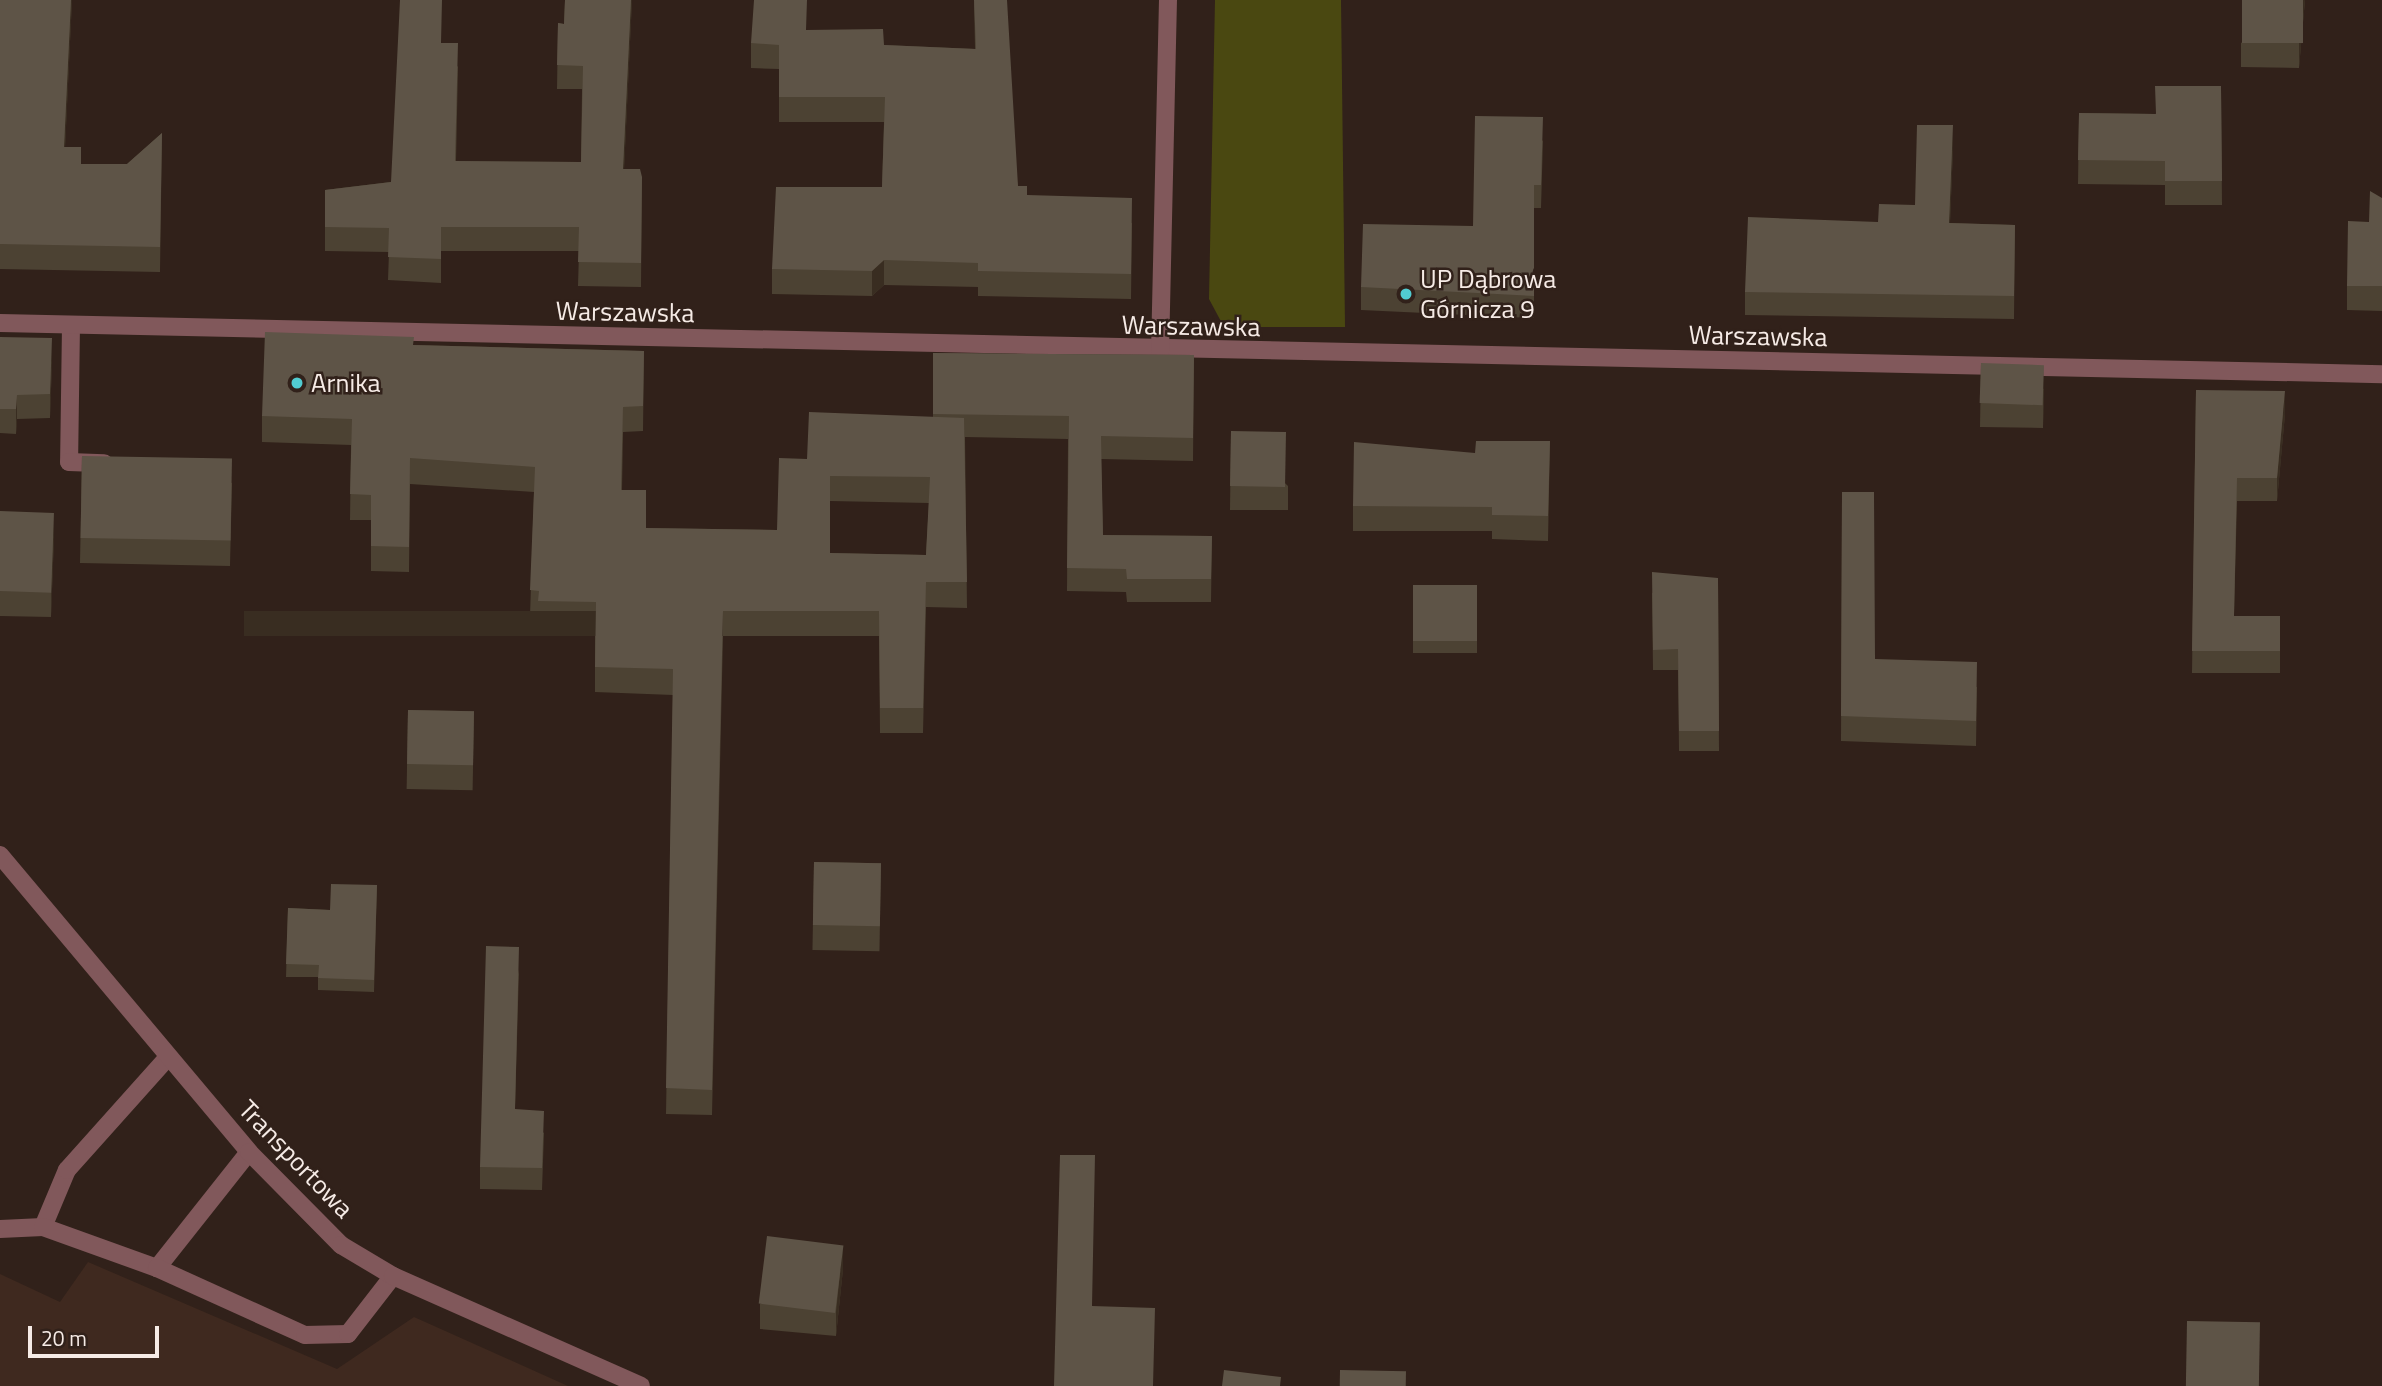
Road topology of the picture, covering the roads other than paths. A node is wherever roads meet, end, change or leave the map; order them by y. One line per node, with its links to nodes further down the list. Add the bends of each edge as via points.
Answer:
1 (1168, 0): 4 (street)
2 (0, 323): 3 (street, Warszawska)
3 (71, 325): 4 (street, Warszawska); 6 (street, via 69,462)
4 (1160, 352): 5 (street, Warszawska)
5 (2382, 374)
6 (122, 463)
7 (0, 855): 8 (street, Transportowa)
8 (167, 1058): 9 (street, Transportowa); 10 (street, via 67,1170)
9 (249, 1152): 12 (street); 13 (street, Transportowa, via 341,1245)
10 (43, 1227): 11 (street); 12 (street)
11 (0, 1229)
12 (157, 1268): 13 (street, via 305,1335 348,1334)
13 (393, 1276): 14 (street, Transportowa)
14 (641, 1386)

